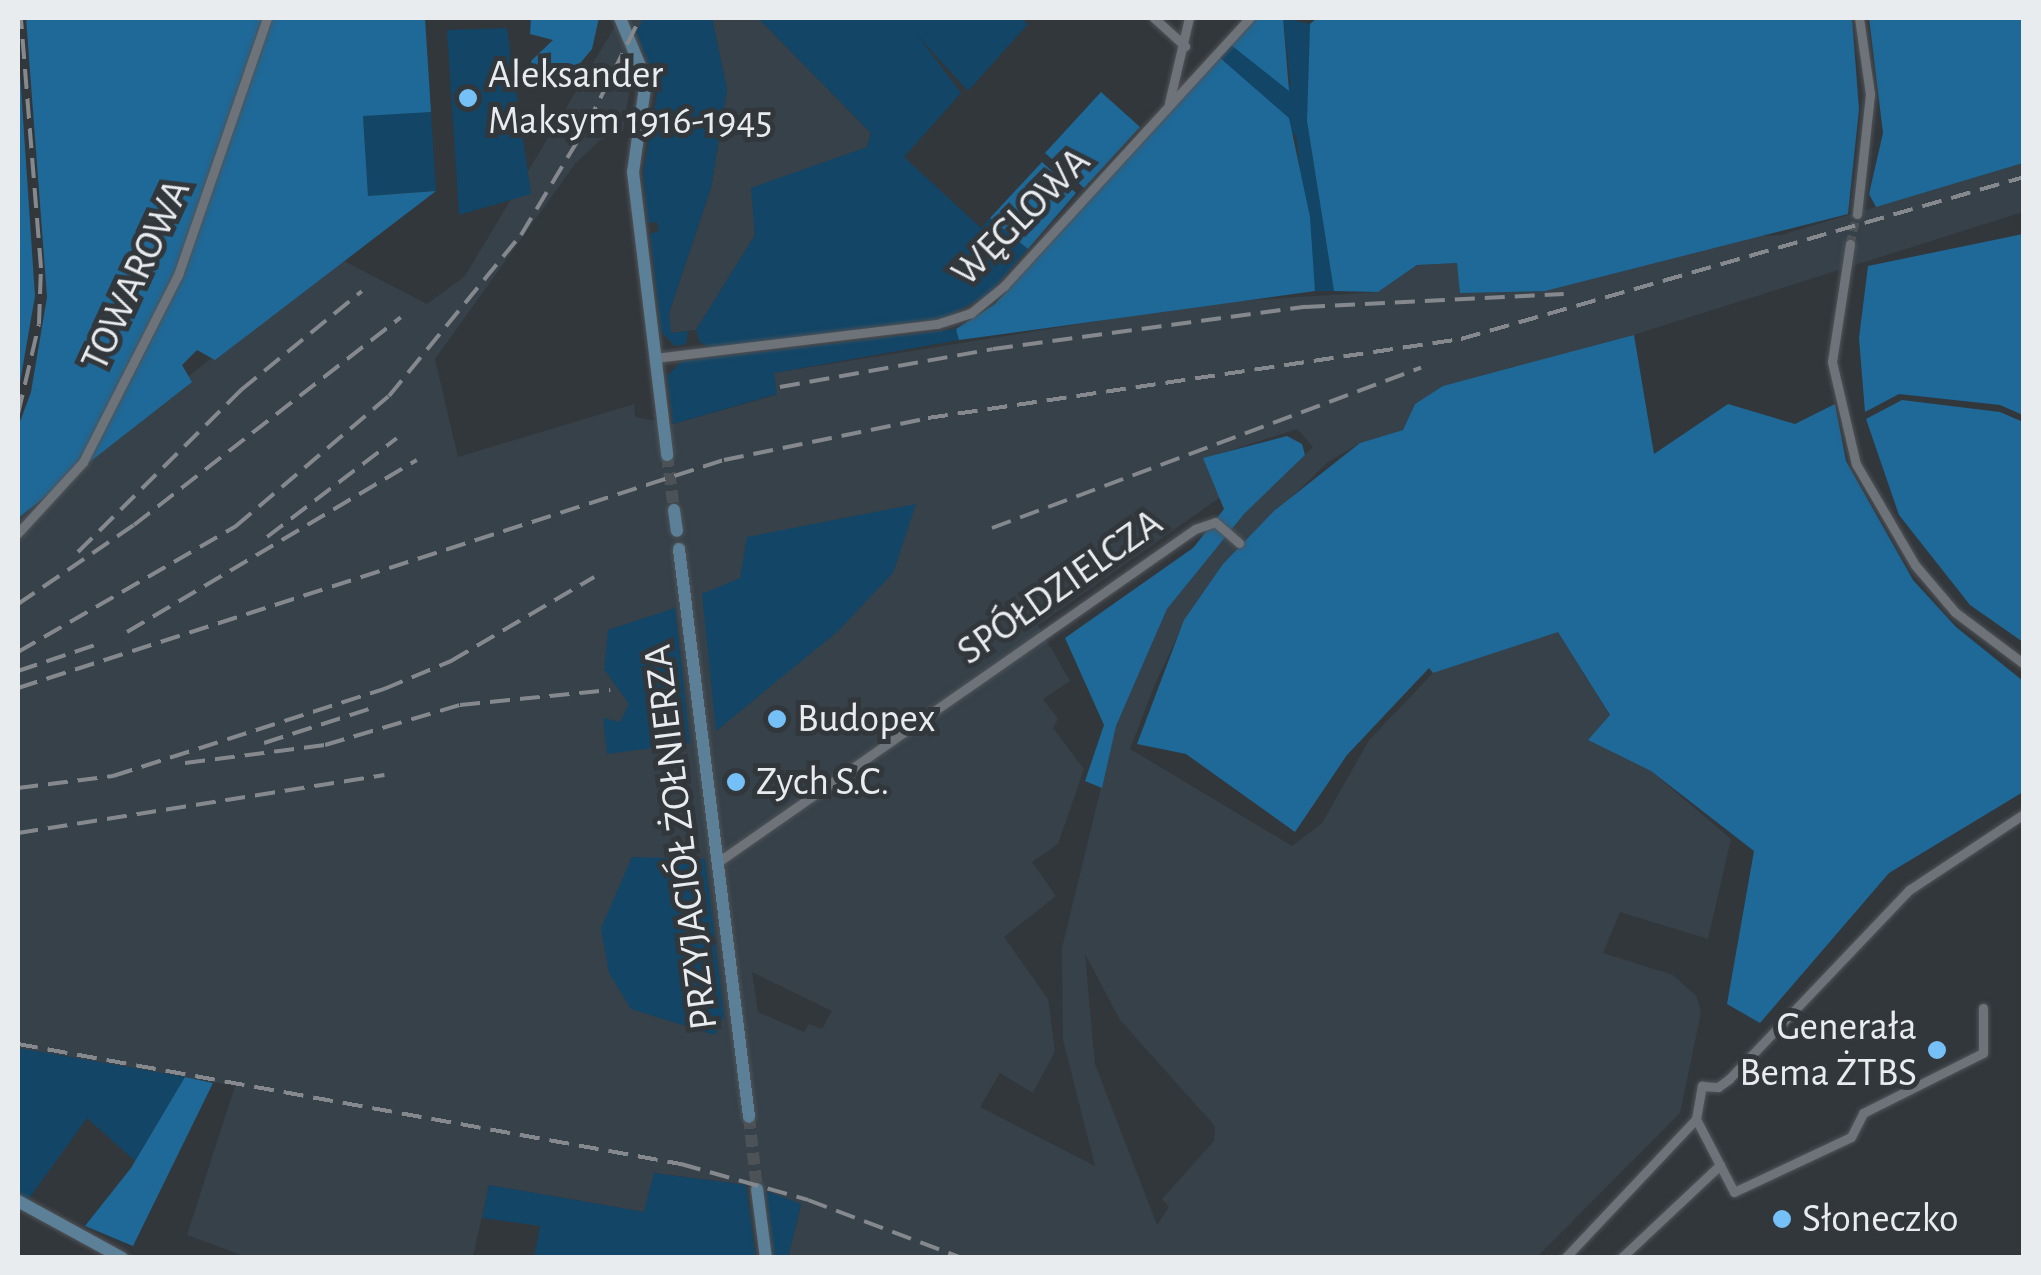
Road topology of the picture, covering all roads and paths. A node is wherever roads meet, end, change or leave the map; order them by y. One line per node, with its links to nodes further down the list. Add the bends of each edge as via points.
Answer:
1 (267, 18): 15 (street, TOWAROWA, via 178,276 83,462)
2 (620, 18): 11 (main road, via 646,80 633,172)
3 (1154, 18): 7 (street)
4 (1189, 18): 7 (street)
5 (1250, 18): 8 (street, WĘGLOWA)
6 (1858, 18): 9 (street, via 1870,94)
7 (1185, 46): 8 (street)
8 (1168, 105): 11 (street, WĘGLOWA, via 1004,286 959,318)
9 (1857, 214)
10 (1850, 244): 18 (street, via 1832,362 1856,464 1914,565 1955,612)
11 (655, 358): 12 (main road)
12 (667, 455)
13 (674, 510): 14 (main road)
14 (677, 531)
15 (18, 533)
16 (1239, 543): 20 (street, SPÓŁDZIELCZA, via 1215,522 1195,529)
17 (679, 549): 20 (main road, PRZYJACIÓŁ ŻOŁNIERZA)
18 (2024, 664)
19 (2024, 814): 23 (street, via 1910,890 1728,1079 1718,1087 1702,1086)
20 (718, 862): 22 (main road, PRZYJACIÓŁ ŻOŁNIERZA)
21 (1983, 1008): 24 (street, via 1983,1054 1864,1112 1851,1138 1734,1192)
22 (749, 1116)
23 (1696, 1119): 24 (street); 29 (street)
24 (1720, 1165): 30 (street)
25 (758, 1189): 28 (main road)
26 (18, 1201): 27 (main road)
27 (122, 1258)
28 (766, 1258)
29 (1565, 1258)
30 (1620, 1258)

